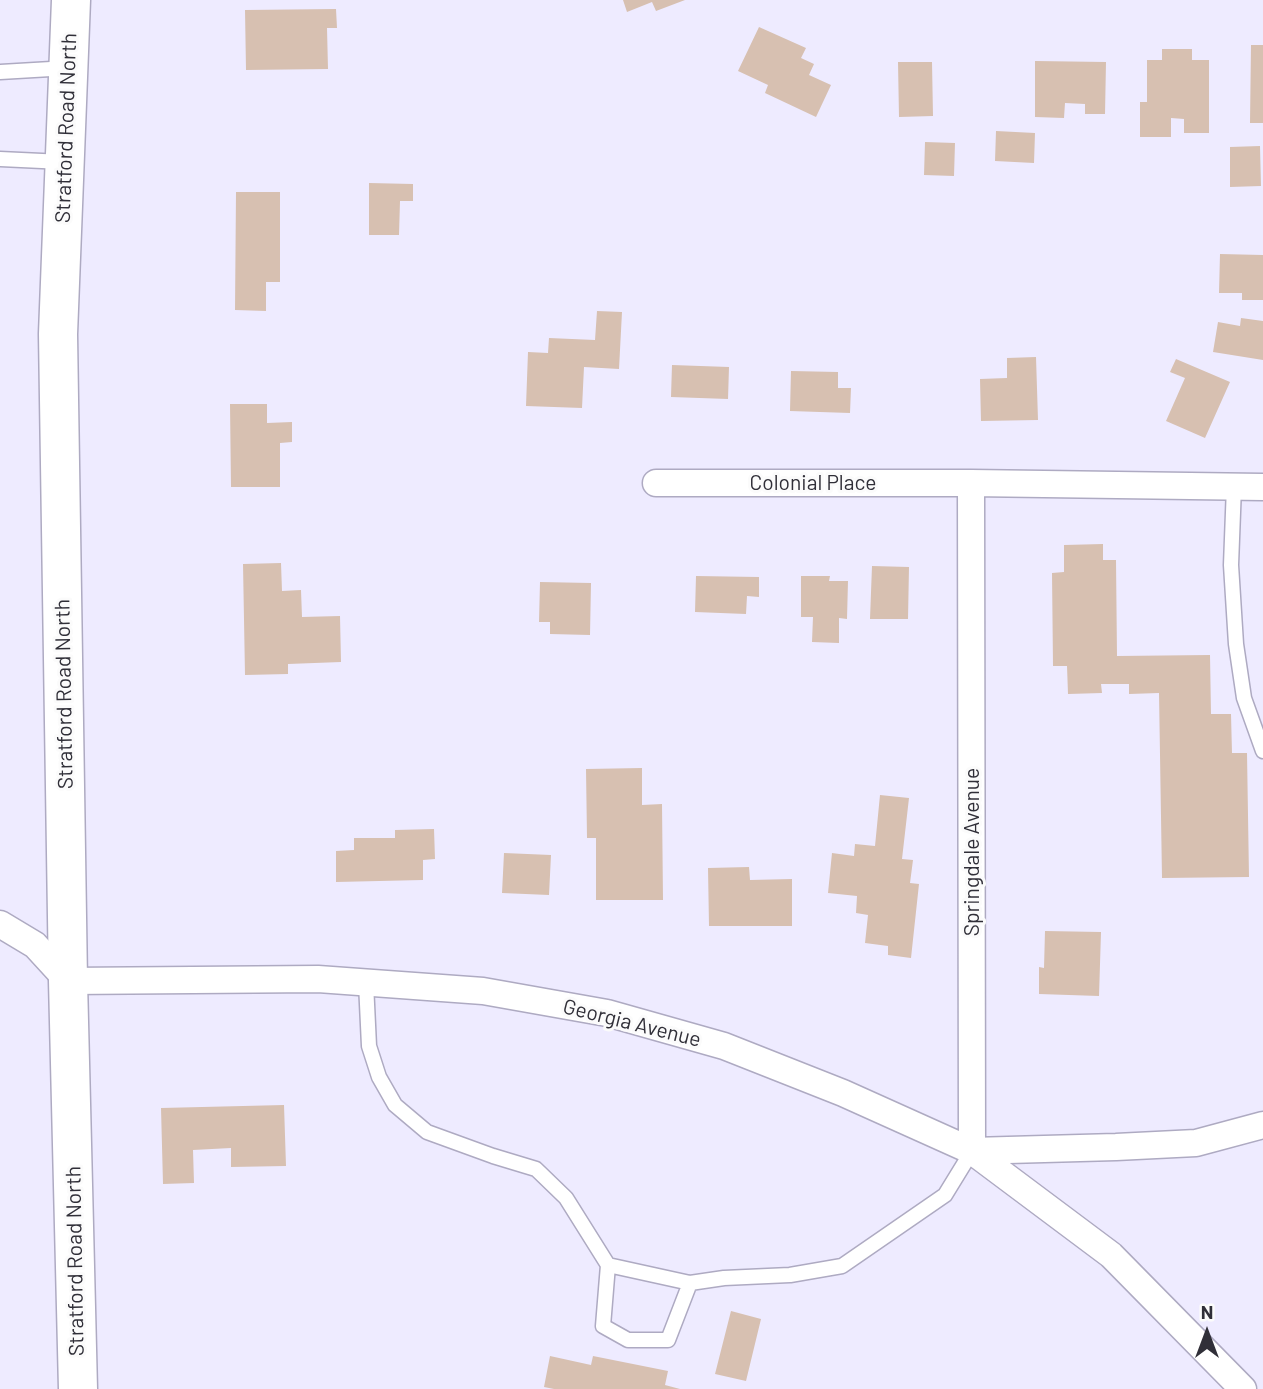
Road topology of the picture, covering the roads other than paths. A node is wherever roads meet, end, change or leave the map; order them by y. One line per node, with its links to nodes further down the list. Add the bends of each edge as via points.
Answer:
1 (71, 0): 2 (main road, Stratford Road North)
2 (68, 68): 3 (lane); 5 (main road, Stratford Road North)
3 (0, 72)
4 (0, 159): 5 (lane)
5 (65, 162): 12 (main road, Stratford Road North, via 58,334)
6 (656, 483): 7 (street, Colonial Place)
7 (971, 483): 8 (street); 15 (street, Springdale Avenue)
8 (1234, 486): 9 (street); 10 (lane, via 1231,565 1236,644 1244,698)
9 (1263, 486)
10 (1263, 751)
11 (0, 924): 12 (street, via 34,945)
12 (68, 981): 13 (street, Georgia Avenue, via 318,979); 18 (main road, Stratford Road North)
13 (366, 983): 15 (street, Georgia Avenue, via 483,991 607,1013 724,1046); 16 (lane, via 369,1046 379,1077 396,1105 427,1132 536,1169 566,1198)
14 (1263, 1125): 15 (street, Georgia Avenue, via 1196,1143)
15 (972, 1151): 17 (lane, via 945,1195 842,1266); 19 (street, via 1111,1255)
16 (608, 1265): 17 (lane); 17 (lane, via 603,1326 628,1340 668,1340)
17 (690, 1283)
18 (78, 1389)
19 (1243, 1389)

